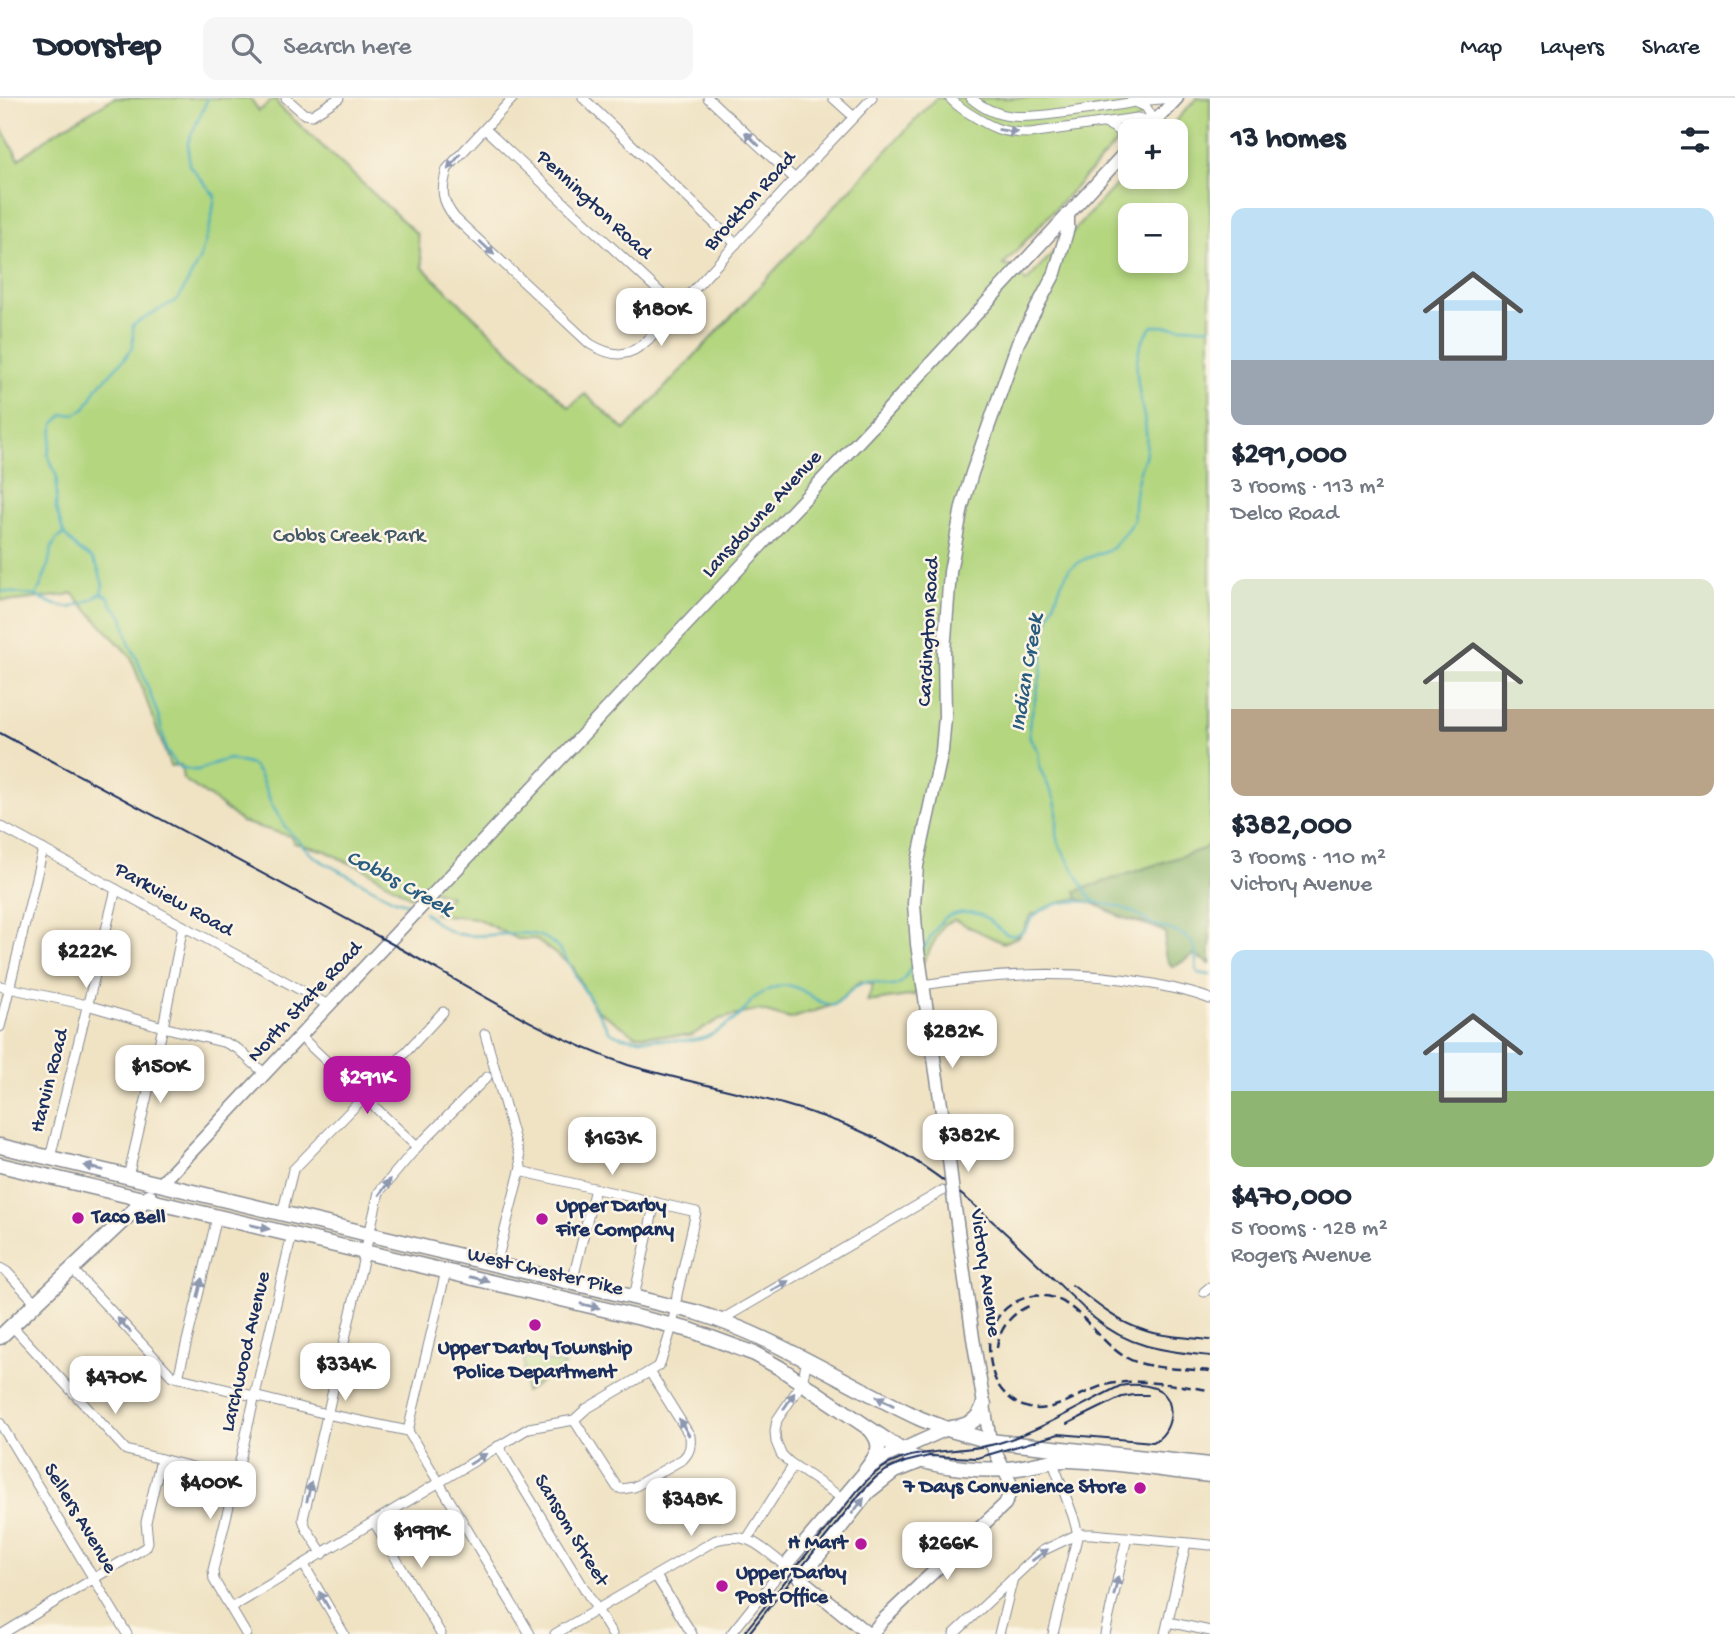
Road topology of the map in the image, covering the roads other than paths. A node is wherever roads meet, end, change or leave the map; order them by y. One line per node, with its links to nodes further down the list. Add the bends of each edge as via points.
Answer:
1 (286, 98): 2 (street, via 304,114 312,115)
2 (339, 98)
3 (513, 98): 17 (street)
4 (583, 98): 22 (street)
5 (708, 98): 20 (street, one-way to 5)
6 (833, 98): 12 (street)
7 (872, 98): 12 (street, Brockton Road)
8 (950, 98): 16 (street, one-way to 16, via 989,127 1014,133)
9 (971, 98): 11 (street, via 986,109 1014,117)
10 (1175, 98): 11 (street); 14 (street)
11 (1135, 102): 13 (street, via 1146,107)
12 (854, 117): 20 (street, Brockton Road)
13 (1148, 119)
14 (1157, 119)
15 (1118, 120): 16 (street)
16 (1102, 122): 18 (street)
17 (485, 129): 23 (street, Pennington Road); 23 (street, Brockton Road, one-way to 23, via 447,169 443,197 447,207 590,344 604,353 633,351)
18 (1118, 130)
19 (1118, 160): 21 (street, Lansdowne Avenue)
20 (795, 179): 22 (street, Brockton Road)
21 (1068, 214): 27 (street, Lansdowne Avenue); 29 (street, Cardington Road, via 1055,273 1018,343 972,472 954,542 944,652 942,751 914,891)
22 (736, 244): 23 (street, Brockton Road)
23 (678, 309)
24 (0, 826): 25 (street, Parkview Road)
25 (43, 849): 26 (street, Parkview Road); 31 (street)
26 (116, 889): 28 (street, Parkview Road); 33 (street, Harvin Road)
27 (420, 909): 34 (street, North State Road)
28 (183, 926): 34 (street, Parkview Road); 37 (street)
29 (917, 944): 30 (street, Victory Avenue)
30 (922, 980): 32 (street, via 1082,974); 51 (street, Victory Avenue, bridge, via 949,1159)
31 (5, 987): 33 (street); 36 (street)
32 (1210, 999)
33 (87, 1005): 37 (street); 45 (street, Harvin Road)
34 (330, 1006): 39 (street, North State Road)
35 (443, 1012): 42 (street)
36 (0, 1027)
37 (163, 1027): 40 (street, via 226,1043); 48 (street)
38 (485, 1034): 47 (street)
39 (300, 1037): 40 (street, North State Road); 42 (street)
40 (265, 1074): 49 (street, North State Road)
41 (487, 1077): 44 (street)
42 (364, 1097): 44 (street); 54 (street, via 293,1170)
43 (0, 1146): 45 (main road, West Chester Pike)
44 (417, 1147): 57 (street, one-way to 44, via 379,1192)
45 (51, 1158): 48 (main road, West Chester Pike, one-way to 45)
46 (0, 1165): 52 (main road, West Chester Pike)
47 (520, 1171): 50 (street); 59 (street)
48 (128, 1177): 49 (main road, West Chester Pike)
49 (160, 1185): 52 (main road); 54 (main road, West Chester Pike)
50 (595, 1188): 53 (street); 64 (street)
51 (948, 1192): 69 (street, one-way to 51); 78 (street, Victory Avenue)
52 (146, 1200): 55 (main road, West Chester Pike); 61 (main road)
53 (655, 1202): 66 (street); 68 (street, via 696,1212)
54 (282, 1214): 57 (main road, West Chester Pike)
55 (217, 1217): 56 (main road, West Chester Pike, one-way to 56); 75 (street, one-way to 55)
56 (292, 1234): 58 (main road, West Chester Pike); 77 (street, Larchwood Avenue)
57 (369, 1235): 58 (street); 59 (main road, West Chester Pike)
58 (365, 1252): 62 (main road, West Chester Pike); 79 (street)
59 (496, 1265): 63 (main road, West Chester Pike)
60 (0, 1268): 67 (street)
61 (72, 1269): 67 (main road); 75 (street, one-way to 61, via 167,1372)
62 (446, 1271): 65 (main road, West Chester Pike, one-way to 65); 84 (street)
63 (527, 1272): 64 (main road, West Chester Pike); 65 (main road)
64 (572, 1283): 66 (main road, West Chester Pike)
65 (523, 1290): 71 (main road, West Chester Pike, one-way to 71)
66 (634, 1297): 68 (main road, West Chester Pike)
67 (36, 1303): 70 (main road)
68 (676, 1307): 69 (main road, West Chester Pike); 71 (street)
69 (721, 1320): 73 (main road, West Chester Pike)
70 (12, 1326): 72 (main road); 89 (street, via 126,1450)
71 (672, 1326): 74 (street, via 659,1366); 76 (main road, West Chester Pike, via 755,1354)
72 (0, 1337)
73 (807, 1360): 76 (street); 83 (main road, West Chester Pike, one-way to 73)
74 (650, 1372): 80 (street); 80 (street, one-way to 74, via 622,1489 635,1487 683,1459 688,1455 690,1436)
75 (178, 1378): 77 (street)
76 (802, 1383): 82 (main road, West Chester Pike); 92 (street, one-way to 76, via 778,1449 775,1431 779,1416)
77 (254, 1397): 79 (street); 96 (street, Larchwood Avenue)
78 (984, 1404): 83 (main road, via 974,1421); 85 (street, Victory Avenue)
79 (327, 1414): 84 (street); 105 (street, one-way to 79, via 303,1519)
80 (574, 1420): 86 (street, via 529,1428)
81 (0, 1423): 111 (street, Sellers Avenue)
82 (870, 1429): 87 (main road, West Chester Pike); 94 (main road, via 879,1448)
83 (947, 1429): 85 (main road, West Chester Pike); 87 (street)
84 (408, 1431): 97 (street)
85 (990, 1441): 88 (main road, West Chester Pike); 93 (street, Victory Avenue)
86 (498, 1446): 97 (street, one-way to 86); 113 (street, Sansom Street)
87 (901, 1450): 90 (main road, West Chester Pike); 94 (street)
88 (1054, 1455): 91 (main road); 93 (main road, West Chester Pike); 95 (main road); 100 (street)
89 (161, 1459): 96 (street); 111 (street, via 146,1522 146,1547)
90 (923, 1461): 93 (main road, West Chester Pike); 110 (street, one-way to 90, via 869,1492 893,1473)
91 (1210, 1465)
92 (793, 1466): 98 (street); 102 (street)
93 (1004, 1469): 126 (street, via 1010,1486 1007,1501)
94 (866, 1470): 98 (street)
95 (1210, 1475)
96 (236, 1478): 112 (street, Larchwood Avenue, via 213,1570)
97 (439, 1483): 99 (street); 121 (street)
98 (842, 1499): 107 (street)
99 (374, 1522): 105 (street); 120 (street)
100 (1078, 1534): 101 (street); 109 (street, one-way to 100, via 1042,1552); 129 (street)
101 (1127, 1537): 103 (street); 130 (street, one-way to 101)
102 (747, 1539): 107 (street); 108 (street, via 733,1536 716,1541)
103 (1186, 1543): 104 (street); 114 (street)
104 (1210, 1545)
105 (323, 1554): 106 (street)
106 (304, 1565): 112 (street); 119 (street, one-way to 106)
107 (785, 1566): 110 (street); 125 (street)
108 (656, 1576): 113 (street); 124 (street)
109 (1013, 1577): 127 (street); 128 (street)
110 (801, 1579): 126 (street)
111 (95, 1580): 116 (street); 117 (street, Sellers Avenue)
112 (231, 1608): 118 (street, Larchwood Avenue)
113 (597, 1609): 122 (street); 123 (street, Sansom Street)
114 (1168, 1622): 115 (street); 131 (street)
115 (1210, 1631)
116 (2, 1634)
117 (127, 1634)
118 (246, 1634)
119 (344, 1634)
120 (441, 1634)
121 (530, 1634)
122 (555, 1634)
123 (612, 1634)
124 (692, 1634)
125 (731, 1634)
126 (869, 1634)
127 (954, 1634)
128 (999, 1634)
129 (1053, 1634)
130 (1105, 1634)
131 (1165, 1634)

